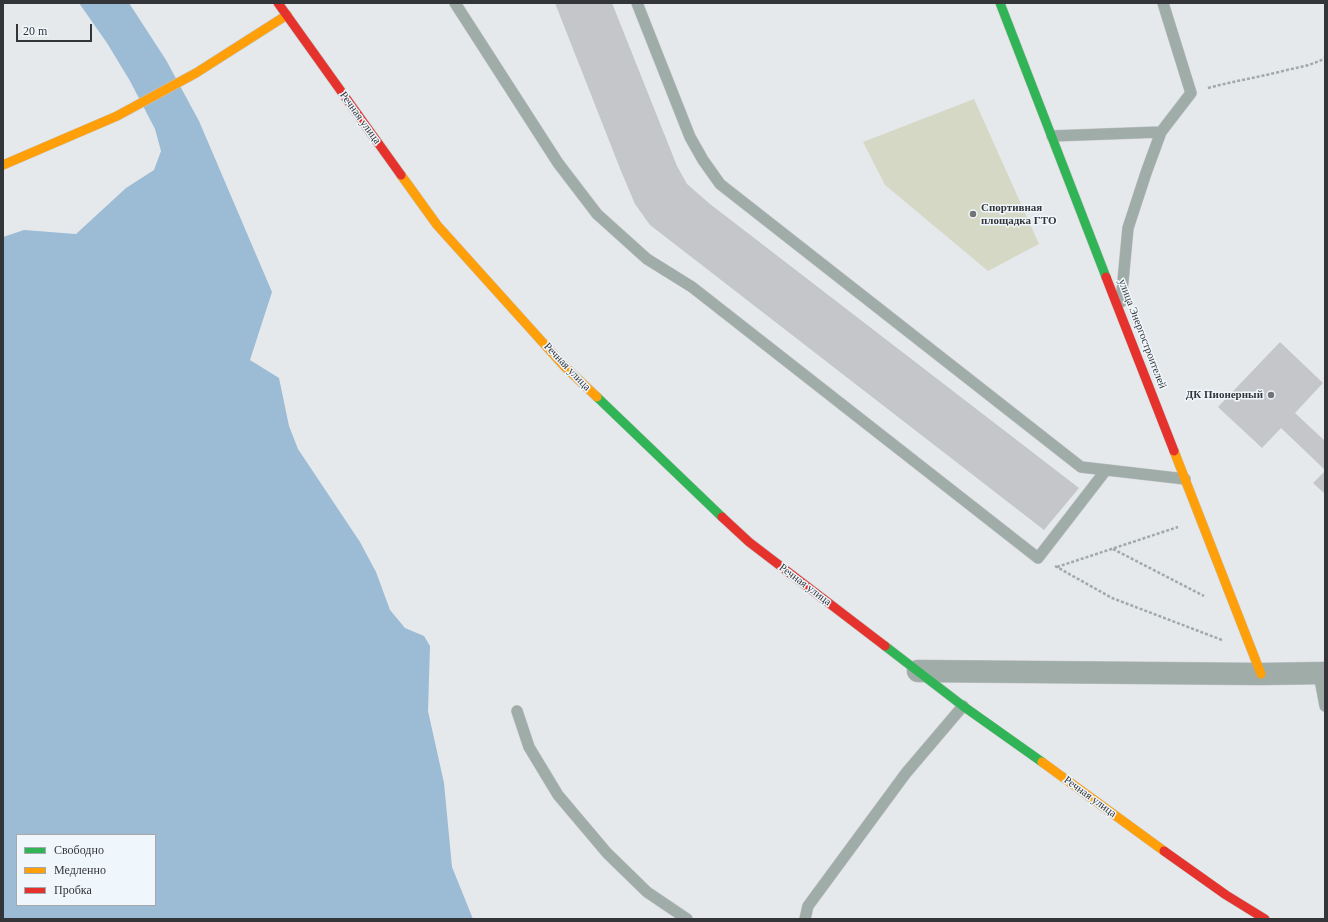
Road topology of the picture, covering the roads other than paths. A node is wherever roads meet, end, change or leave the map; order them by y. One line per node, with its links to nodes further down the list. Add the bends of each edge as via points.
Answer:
1 (278, 3): 6 (main road, Речная улица)
2 (455, 3): 11 (lane, via 558,163 597,214 647,259 692,287 1038,558)
3 (637, 3): 11 (lane, via 690,137 720,184 1081,467)
4 (1000, 3): 8 (main road, улица Энергостроителей)
5 (1163, 3): 7 (lane, via 1191,93)
6 (287, 15): 9 (main road, via 185,79 118,116); 13 (main road, Речная улица, via 437,225 564,366 749,542)
7 (1161, 132): 8 (lane); 10 (lane, via 1128,228)
8 (1052, 136): 10 (main road, улица Энергостроителей)
9 (3, 165)
10 (1120, 310): 12 (main road, улица Энергостроителей)
11 (1106, 470): 12 (lane)
12 (1185, 478): 14 (main road, улица Энергостроителей)
13 (918, 671): 14 (street); 16 (main road, Речная улица)
14 (1261, 674): 15 (street)
15 (1322, 674): 17 (lane)
16 (963, 706): 20 (lane, via 906,773 808,906); 21 (main road, Речная улица, via 1226,895)
17 (1325, 706)
18 (517, 711): 19 (lane, via 529,747 558,795 606,853 647,892)
19 (687, 919)
20 (805, 919)
21 (1265, 919)

